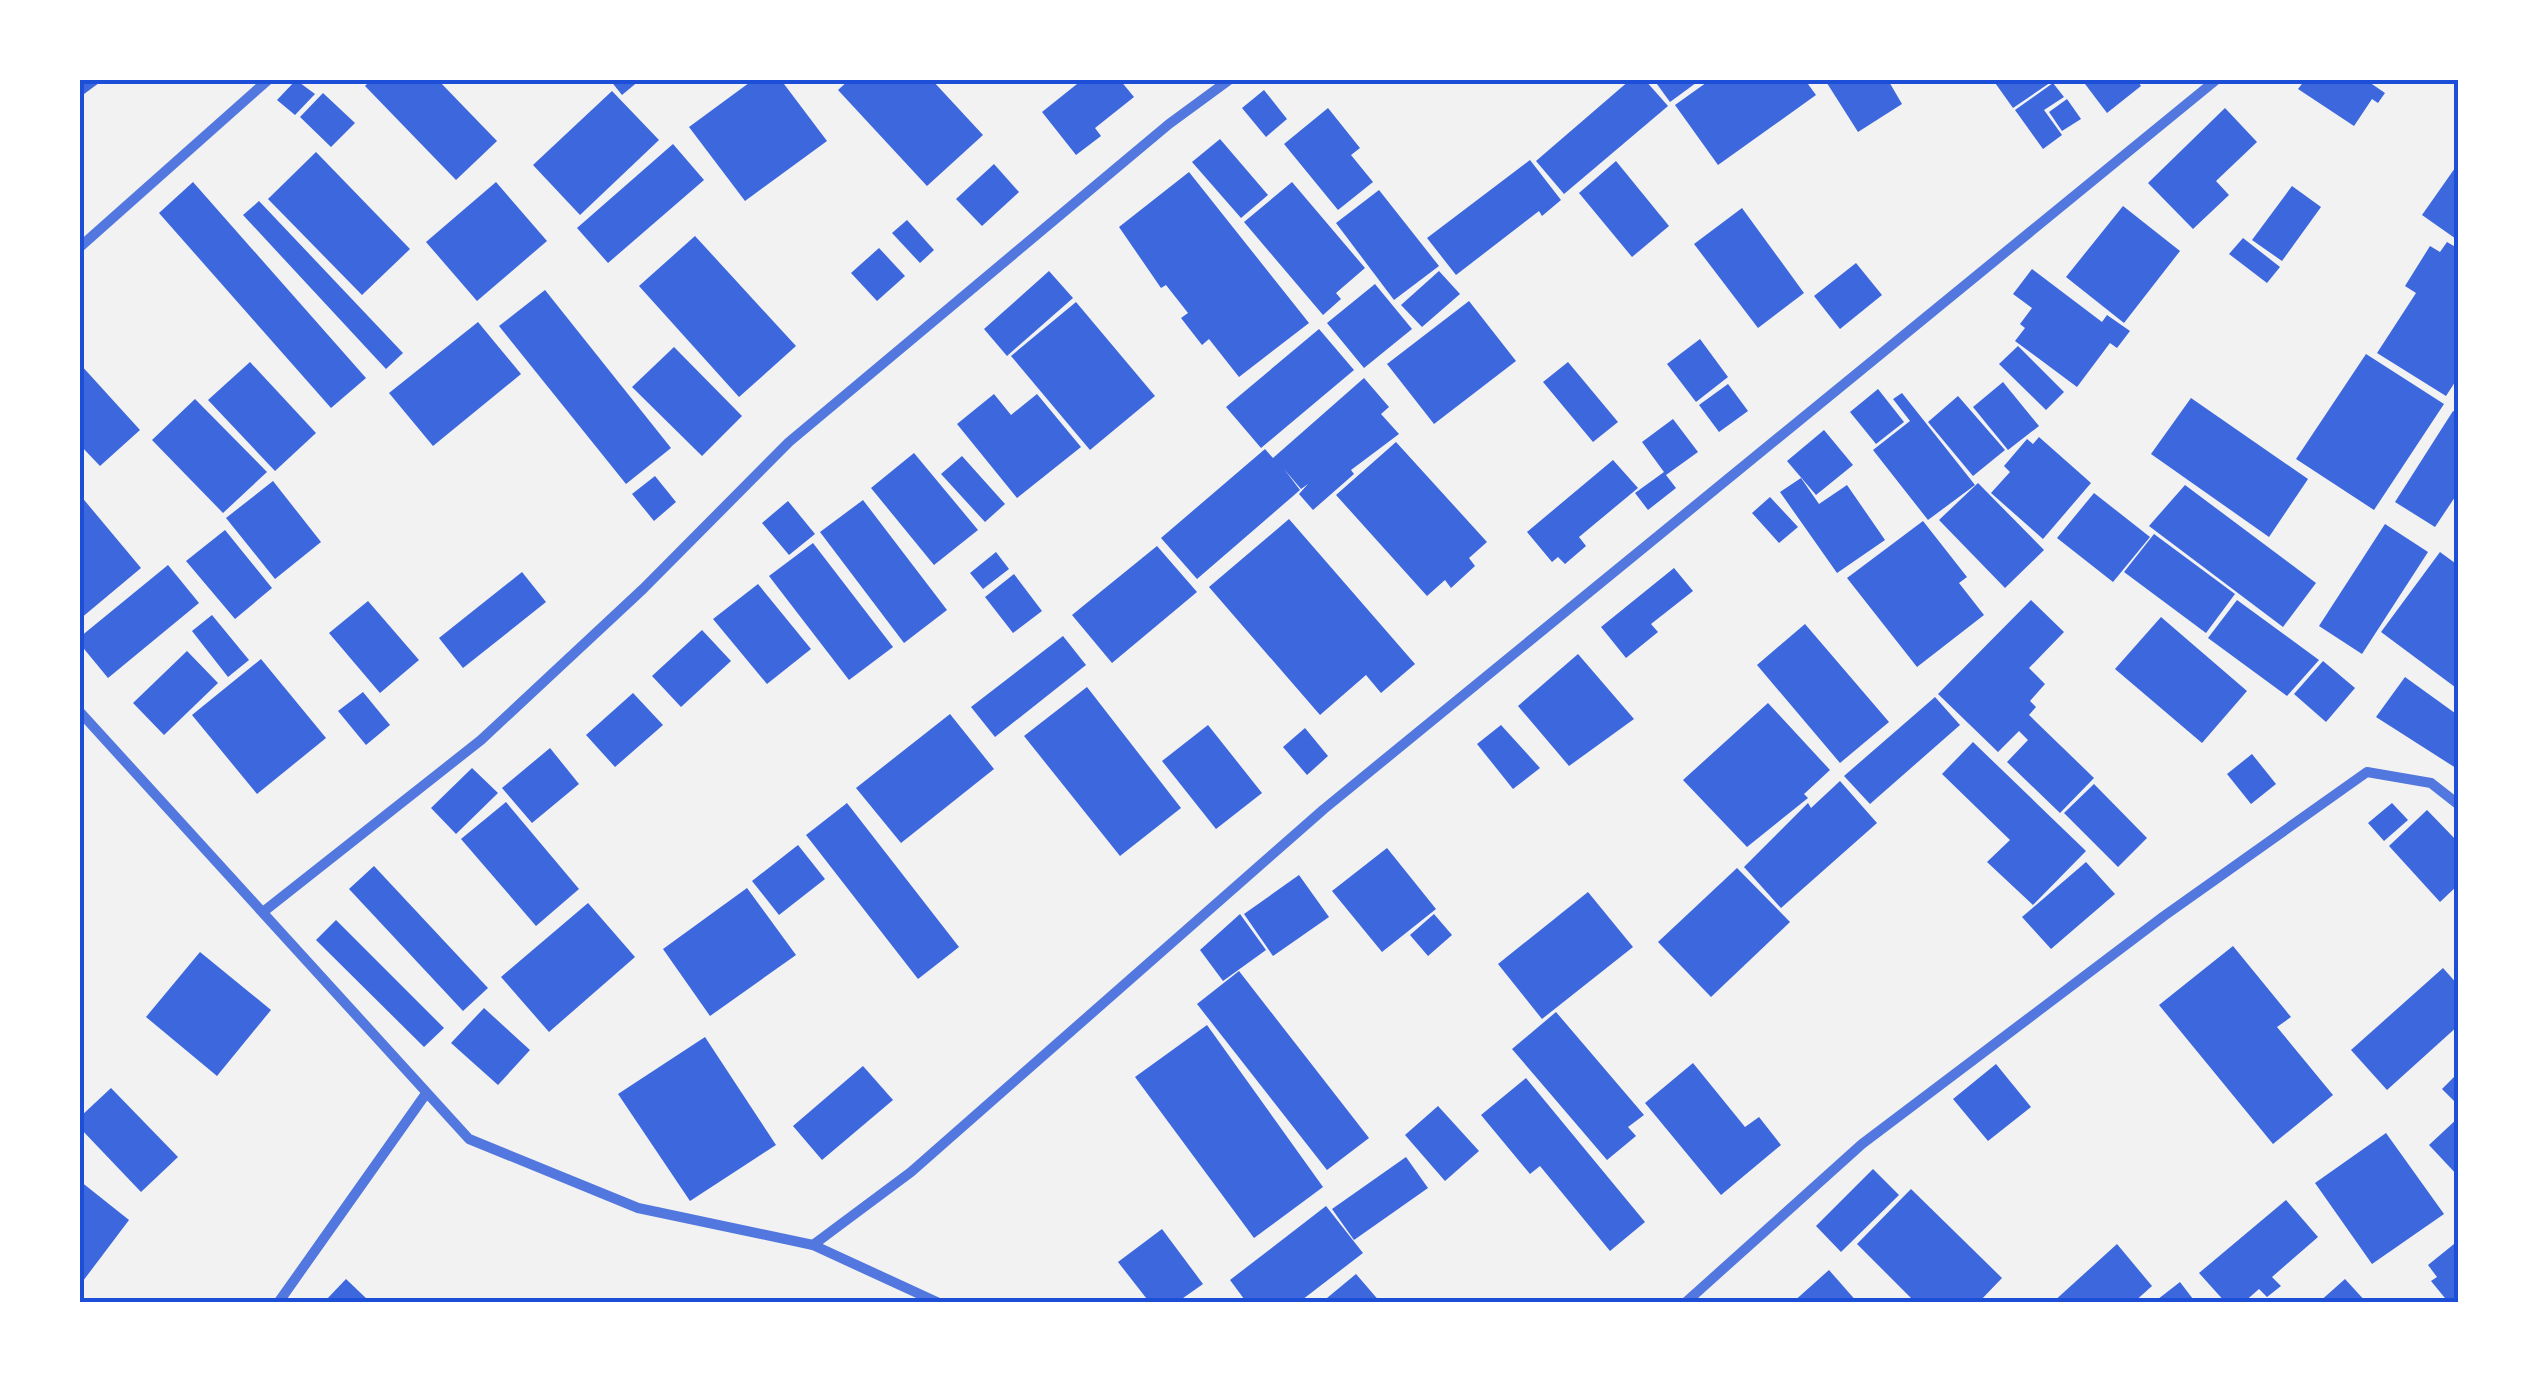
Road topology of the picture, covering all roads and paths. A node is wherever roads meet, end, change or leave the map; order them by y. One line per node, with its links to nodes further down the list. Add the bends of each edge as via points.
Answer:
1 (268, 80): 4 (street)
2 (1229, 80): 7 (street, via 789,442 481,740)
3 (2216, 80): 9 (street, via 1324,809 911,1172)
4 (80, 247)
5 (80, 712): 7 (street)
6 (2459, 805): 12 (street, via 2431,783 2367,772 1862,1144)
7 (263, 912): 8 (street)
8 (425, 1095): 9 (street, via 469,1139 638,1208); 10 (street)
9 (813, 1245): 11 (street)
10 (278, 1303)
11 (939, 1303)
12 (1685, 1303)

